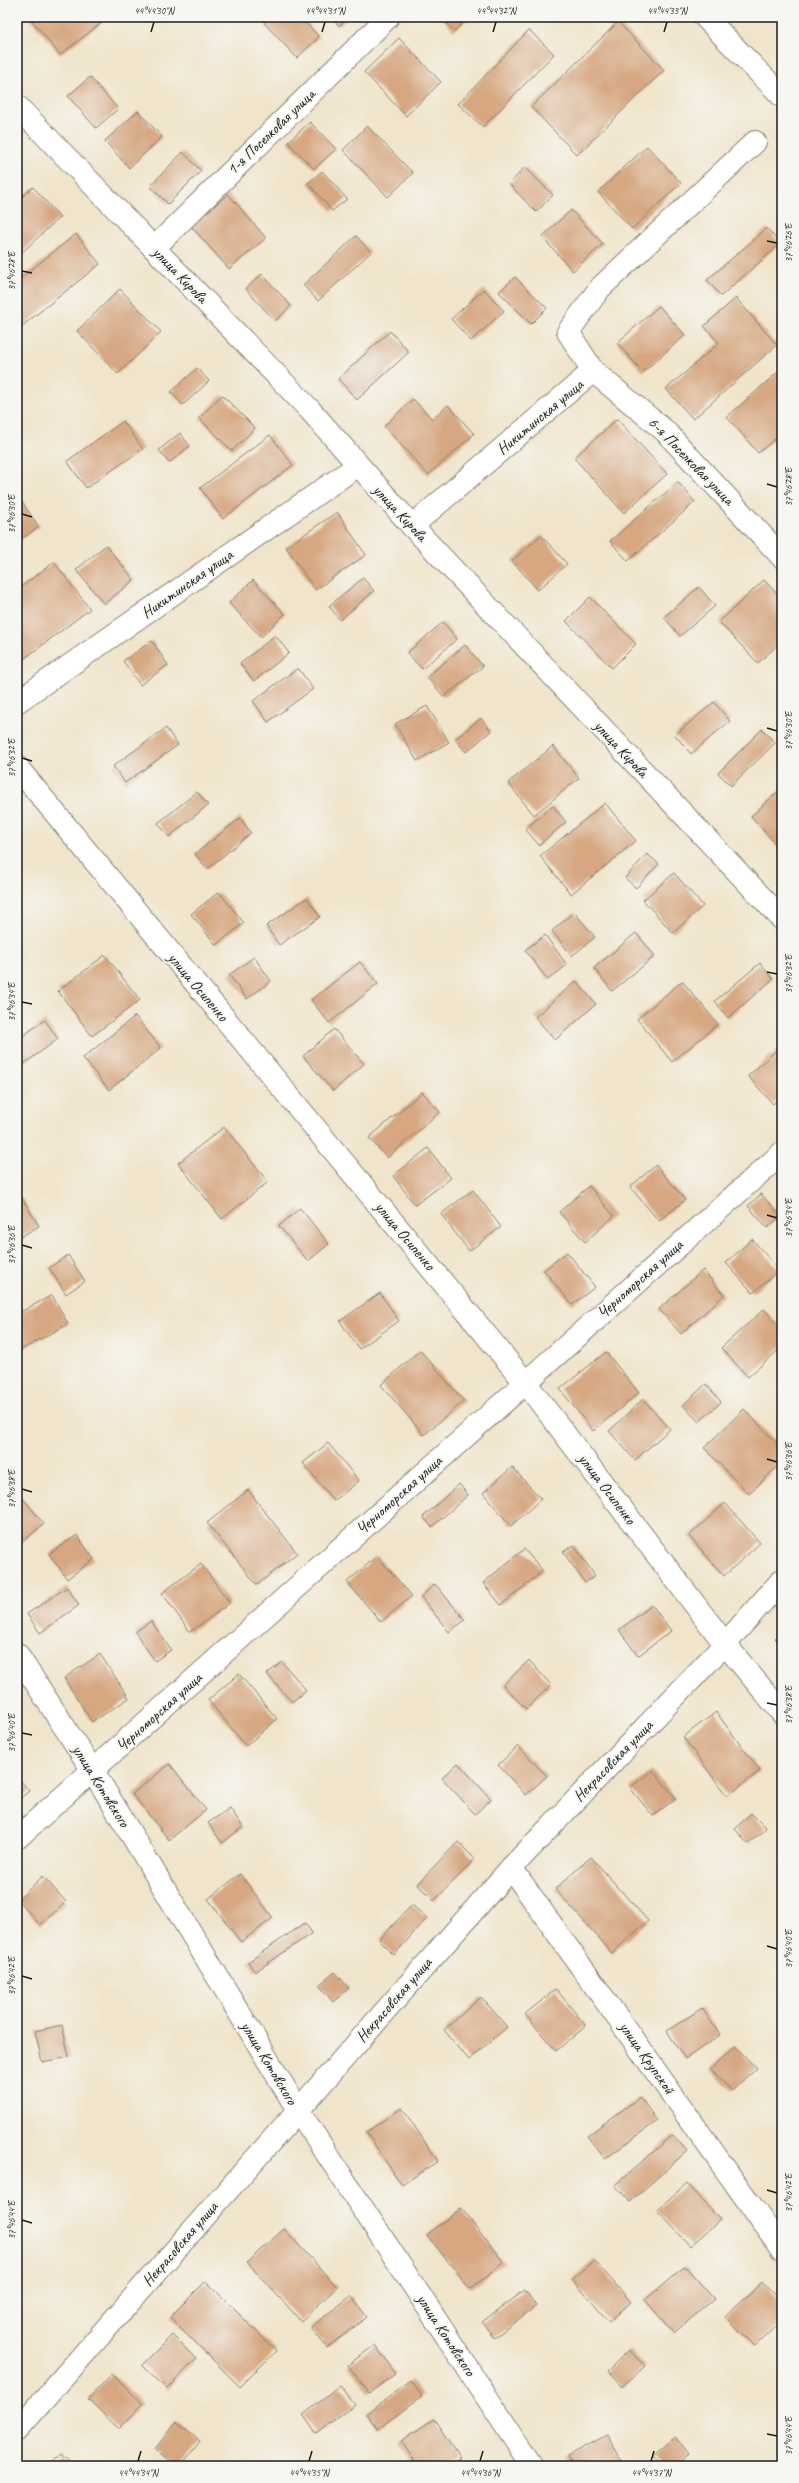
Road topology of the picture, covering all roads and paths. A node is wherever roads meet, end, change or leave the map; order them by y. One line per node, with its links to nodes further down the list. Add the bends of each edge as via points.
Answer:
1 (388, 17): 6 (street, 1-я Поселковая улица)
2 (705, 17): 3 (street)
3 (782, 96)
4 (17, 106): 6 (street, улица Кирова)
5 (755, 142): 7 (street, Никитинская улица, via 600,288 568,332)
6 (154, 248): 8 (street, улица Кирова, via 310,410)
7 (593, 371): 9 (street, Никитинская улица); 10 (street, 6-я Поселковая улица, via 665,431)
8 (357, 466): 9 (street, улица Кирова); 11 (street, Никитинская улица)
9 (412, 526): 13 (street, улица Кирова)
10 (782, 558)
11 (17, 702)
12 (17, 767): 15 (street, улица Осипенко)
13 (782, 919)
14 (782, 1153): 15 (street, Черноморская улица)
15 (525, 1382): 17 (street, улица Осипенко); 20 (street, Черноморская улица)
16 (782, 1580): 17 (street, Некрасовская улица)
17 (725, 1644): 19 (street, улица Осипенко); 22 (street, Некрасовская улица)
18 (17, 1654): 20 (street, улица Котовского)
19 (782, 1714)
20 (93, 1771): 21 (street, Черноморская улица); 23 (street, улица Котовского)
21 (17, 1838)
22 (511, 1868): 23 (street, Некрасовская улица); 24 (street, улица Крупской)
23 (298, 2110): 25 (street, Некрасовская улица); 26 (street, улица Котовского)
24 (782, 2249)
25 (17, 2430)
26 (532, 2466)

